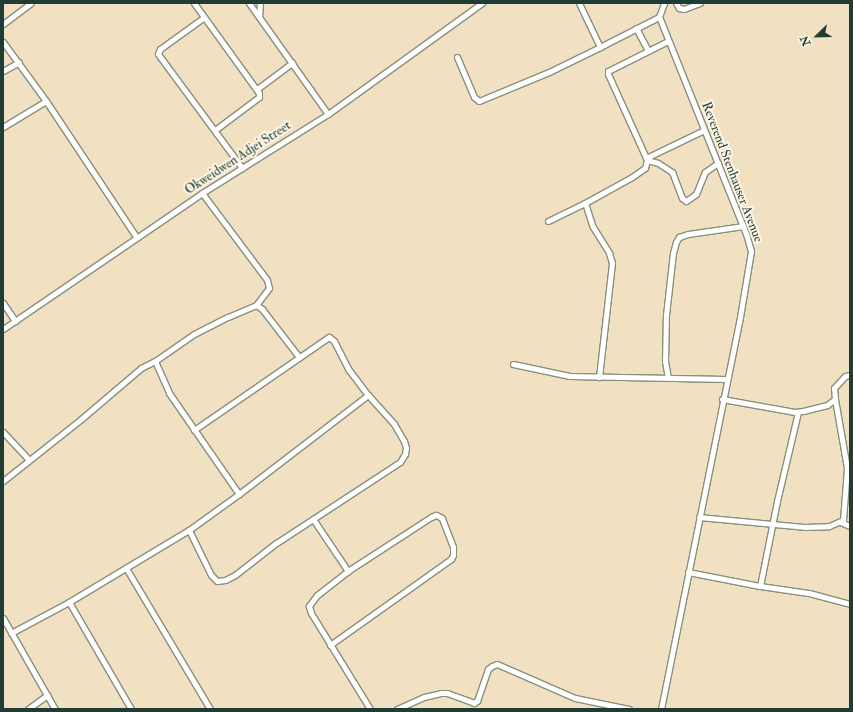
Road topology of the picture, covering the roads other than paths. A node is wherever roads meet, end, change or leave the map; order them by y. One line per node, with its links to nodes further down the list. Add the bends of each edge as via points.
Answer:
1 (31, 3): 13 (street)
2 (194, 3): 12 (street)
3 (249, 3): 10 (street)
4 (260, 3): 10 (street)
5 (482, 3): 25 (street, Okweidwen Adjei Street)
6 (579, 3): 17 (street)
7 (664, 3): 11 (street)
8 (676, 3): 9 (street, via 679,8 684,9)
9 (700, 3)
10 (259, 17): 21 (street)
11 (659, 17): 14 (street); 15 (street, Reverend Stenhauser Avenue)
12 (204, 18): 23 (street); 27 (street, via 158,51)
13 (3, 24)
14 (636, 28): 17 (street); 18 (street)
15 (668, 41): 18 (street); 28 (street, Reverend Stenhauser Avenue)
16 (3, 42): 20 (street)
17 (600, 48): 19 (street, via 479,101 474,97)
18 (648, 51): 29 (street, via 608,71)
19 (457, 57)
20 (19, 62): 22 (street); 24 (street)
21 (292, 63): 23 (street); 25 (street)
22 (3, 71)
23 (256, 89): 27 (street, via 259,97)
24 (46, 101): 26 (street); 36 (street)
25 (328, 114): 31 (street, Okweidwen Adjei Street)
26 (3, 127)
27 (215, 130): 31 (street)
28 (704, 130): 29 (street); 30 (street, Reverend Stenhauser Avenue)
29 (646, 159): 30 (street, via 672,172 682,198 686,201 696,194 705,172); 33 (street, via 645,168 639,173)
30 (718, 163): 35 (street, Reverend Stenhauser Avenue)
31 (242, 168): 32 (street, Okweidwen Adjei Street)
32 (202, 193): 36 (street, Okweidwen Adjei Street); 38 (street, via 267,280 269,288)
33 (585, 203): 34 (street); 45 (street, via 593,227 609,253 612,263)
34 (548, 220)
35 (743, 226): 46 (street, via 688,234 676,242 666,315 665,361); 47 (street, Reverend Stenhauser Avenue, via 751,250)
36 (137, 238): 39 (street, Okweidwen Adjei Street)
37 (3, 303): 39 (street)
38 (256, 305): 41 (street, via 262,309); 42 (street, via 194,334)
39 (15, 321): 40 (street, Okweidwen Adjei Street)
40 (3, 329)
41 (298, 357): 48 (street, via 326,338 330,338); 52 (street)
42 (155, 361): 52 (street, via 169,393); 54 (street, via 141,368)
43 (513, 364): 45 (street, via 565,376)
44 (850, 375): 49 (street, via 845,376 834,388)
45 (599, 377): 46 (street)
46 (668, 378): 47 (street)
47 (726, 379): 50 (street, Reverend Stenhauser Avenue)
48 (368, 395): 56 (street); 58 (street, via 394,424 404,441 405,454 400,462)
49 (836, 399): 51 (street, via 817,408); 59 (street, via 847,468 843,520)
50 (722, 400): 51 (street); 57 (street, Reverend Stenhauser Avenue)
51 (798, 412): 60 (street)
52 (194, 430): 56 (street)
53 (3, 432): 54 (street)
54 (29, 460): 55 (street)
55 (3, 481)
56 (239, 494): 62 (street)
57 (699, 517): 60 (street); 65 (street, Reverend Stenhauser Avenue)
58 (313, 519): 62 (street, via 276,543 235,575 220,582 206,566); 64 (street)
59 (840, 522): 60 (street, via 815,527); 61 (street)
60 (773, 525): 66 (street)
61 (850, 526)
62 (189, 530): 63 (street)
63 (126, 568): 67 (street); 76 (street)
64 (348, 571): 71 (street, via 317,595 309,606 316,624); 71 (street, via 432,517 436,515 442,518 453,547 451,559)
65 (688, 572): 66 (street); 80 (street, Reverend Stenhauser Avenue)
66 (760, 586): 68 (street, via 809,593)
67 (69, 602): 70 (street); 75 (street)
68 (850, 604)
69 (3, 618): 70 (street)
70 (11, 633): 72 (street)
71 (330, 646): 77 (street)
72 (47, 695): 73 (street); 74 (street)
73 (28, 709)
74 (55, 709)
75 (131, 709)
76 (210, 709)
77 (370, 709)
78 (397, 709): 79 (street, via 424,697 442,693 477,702 488,669 497,664 575,698)
79 (629, 709)
80 (661, 709)

